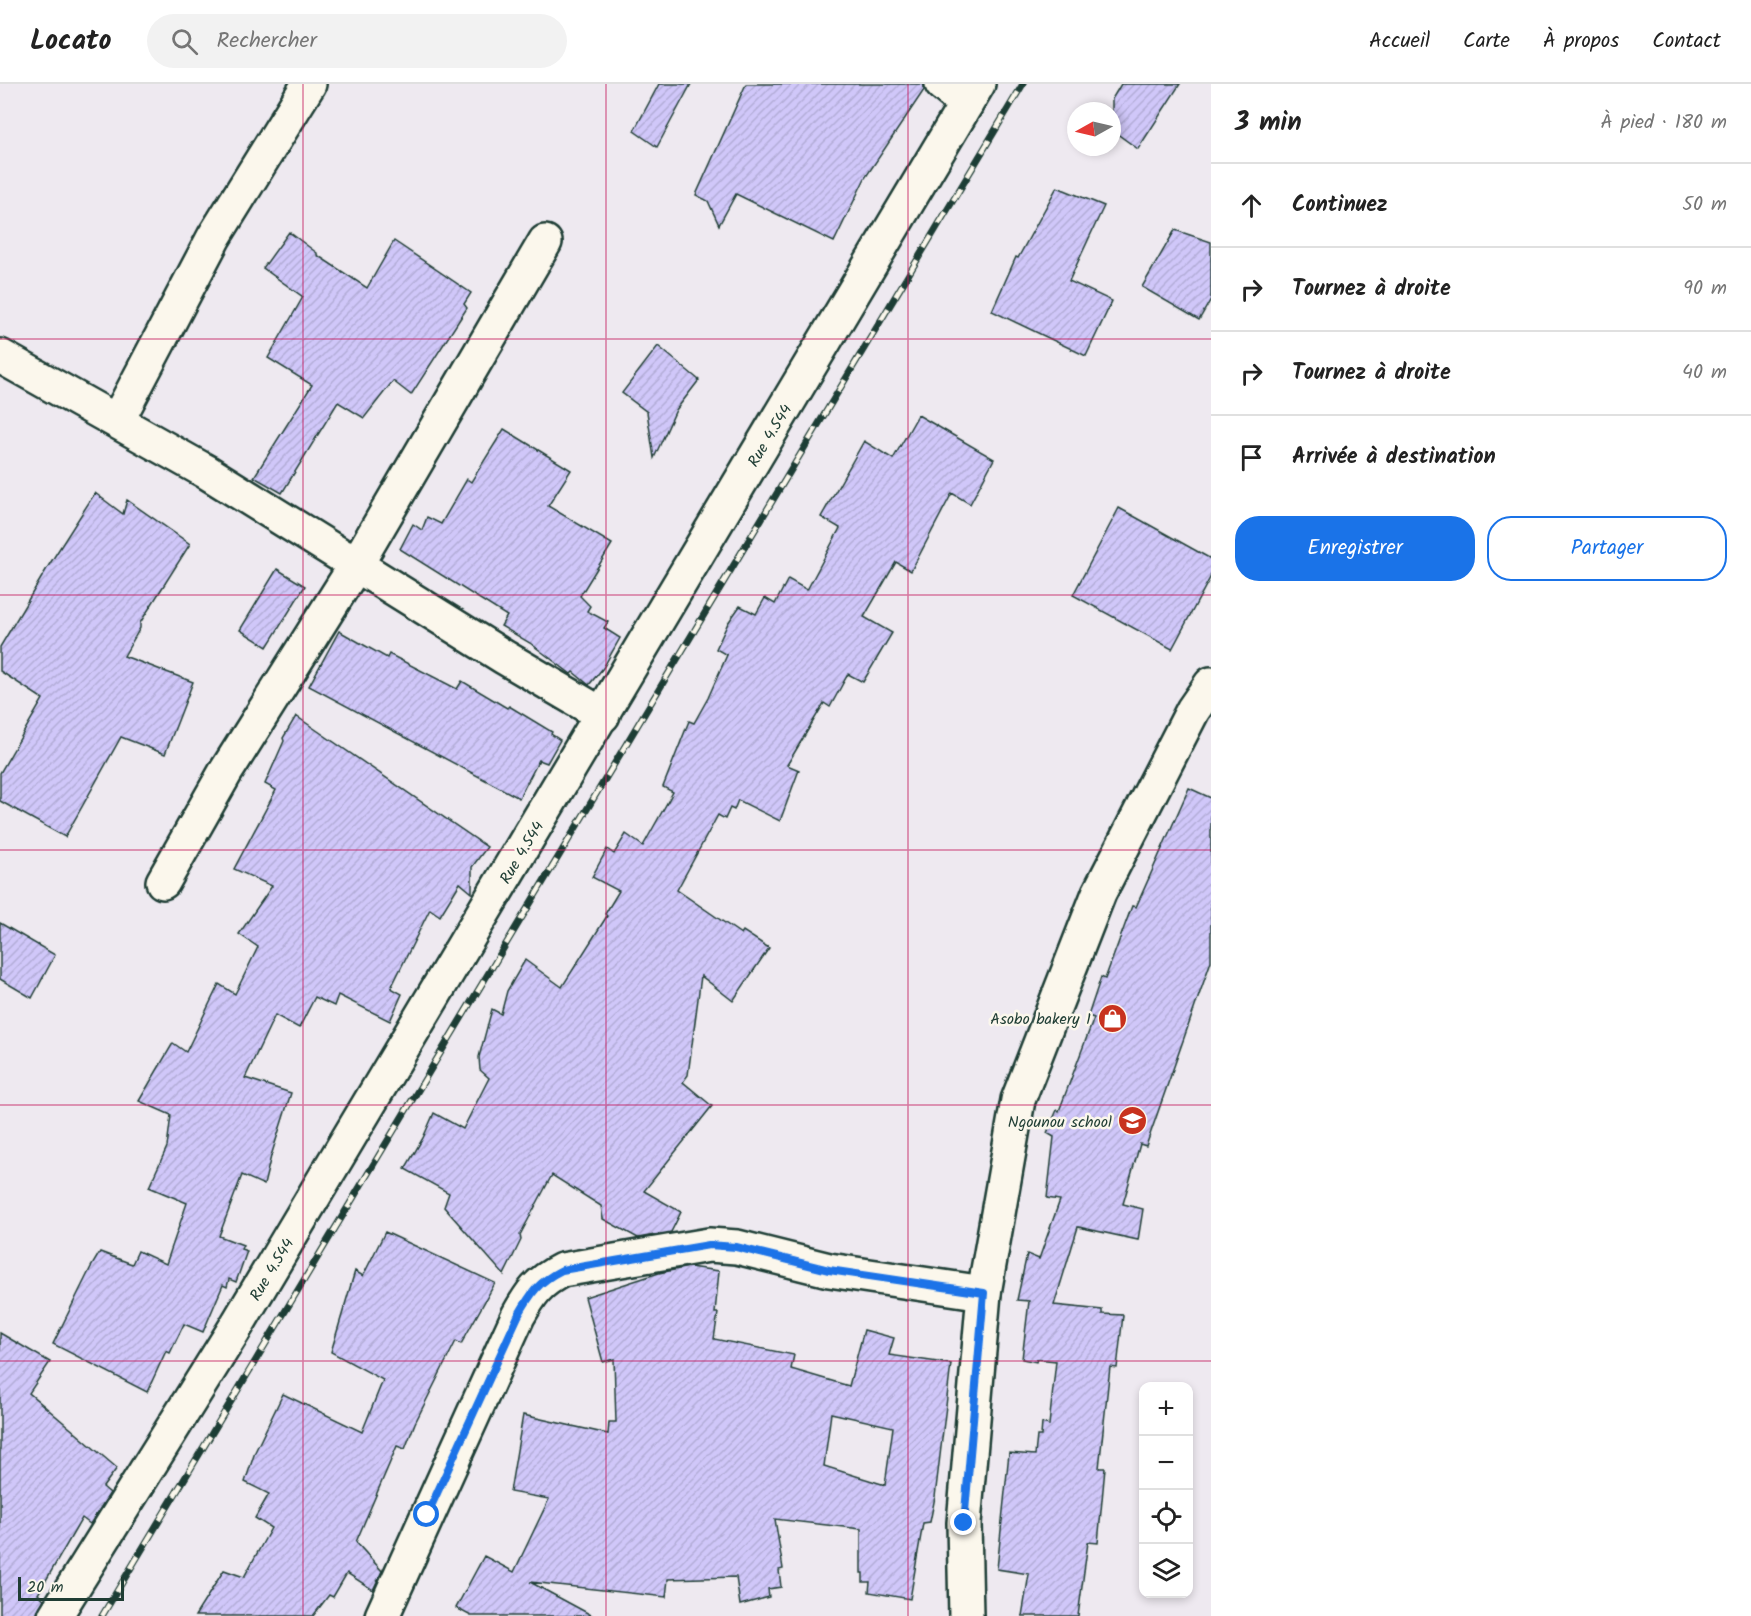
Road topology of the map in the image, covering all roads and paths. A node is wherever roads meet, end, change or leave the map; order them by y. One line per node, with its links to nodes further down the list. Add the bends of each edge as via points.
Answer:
1 (309, 84): 5 (street, via 214,237)
2 (962, 91): 8 (street, Rue 4.544)
3 (545, 242): 6 (street)
4 (0, 356): 5 (street)
5 (117, 421): 6 (street)
6 (356, 565): 8 (street); 9 (street, via 225,773)
7 (1211, 684): 10 (street, via 1193,710 1099,893 1018,1100)
8 (603, 715): 11 (street, Rue 4.544, via 234,1330)
9 (163, 882)
10 (984, 1293): 12 (street, via 829,1270 736,1247 709,1245 562,1270 548,1277 535,1288 518,1316); 13 (street, via 964,1523)
11 (56, 1616)
12 (382, 1616)
13 (966, 1616)

